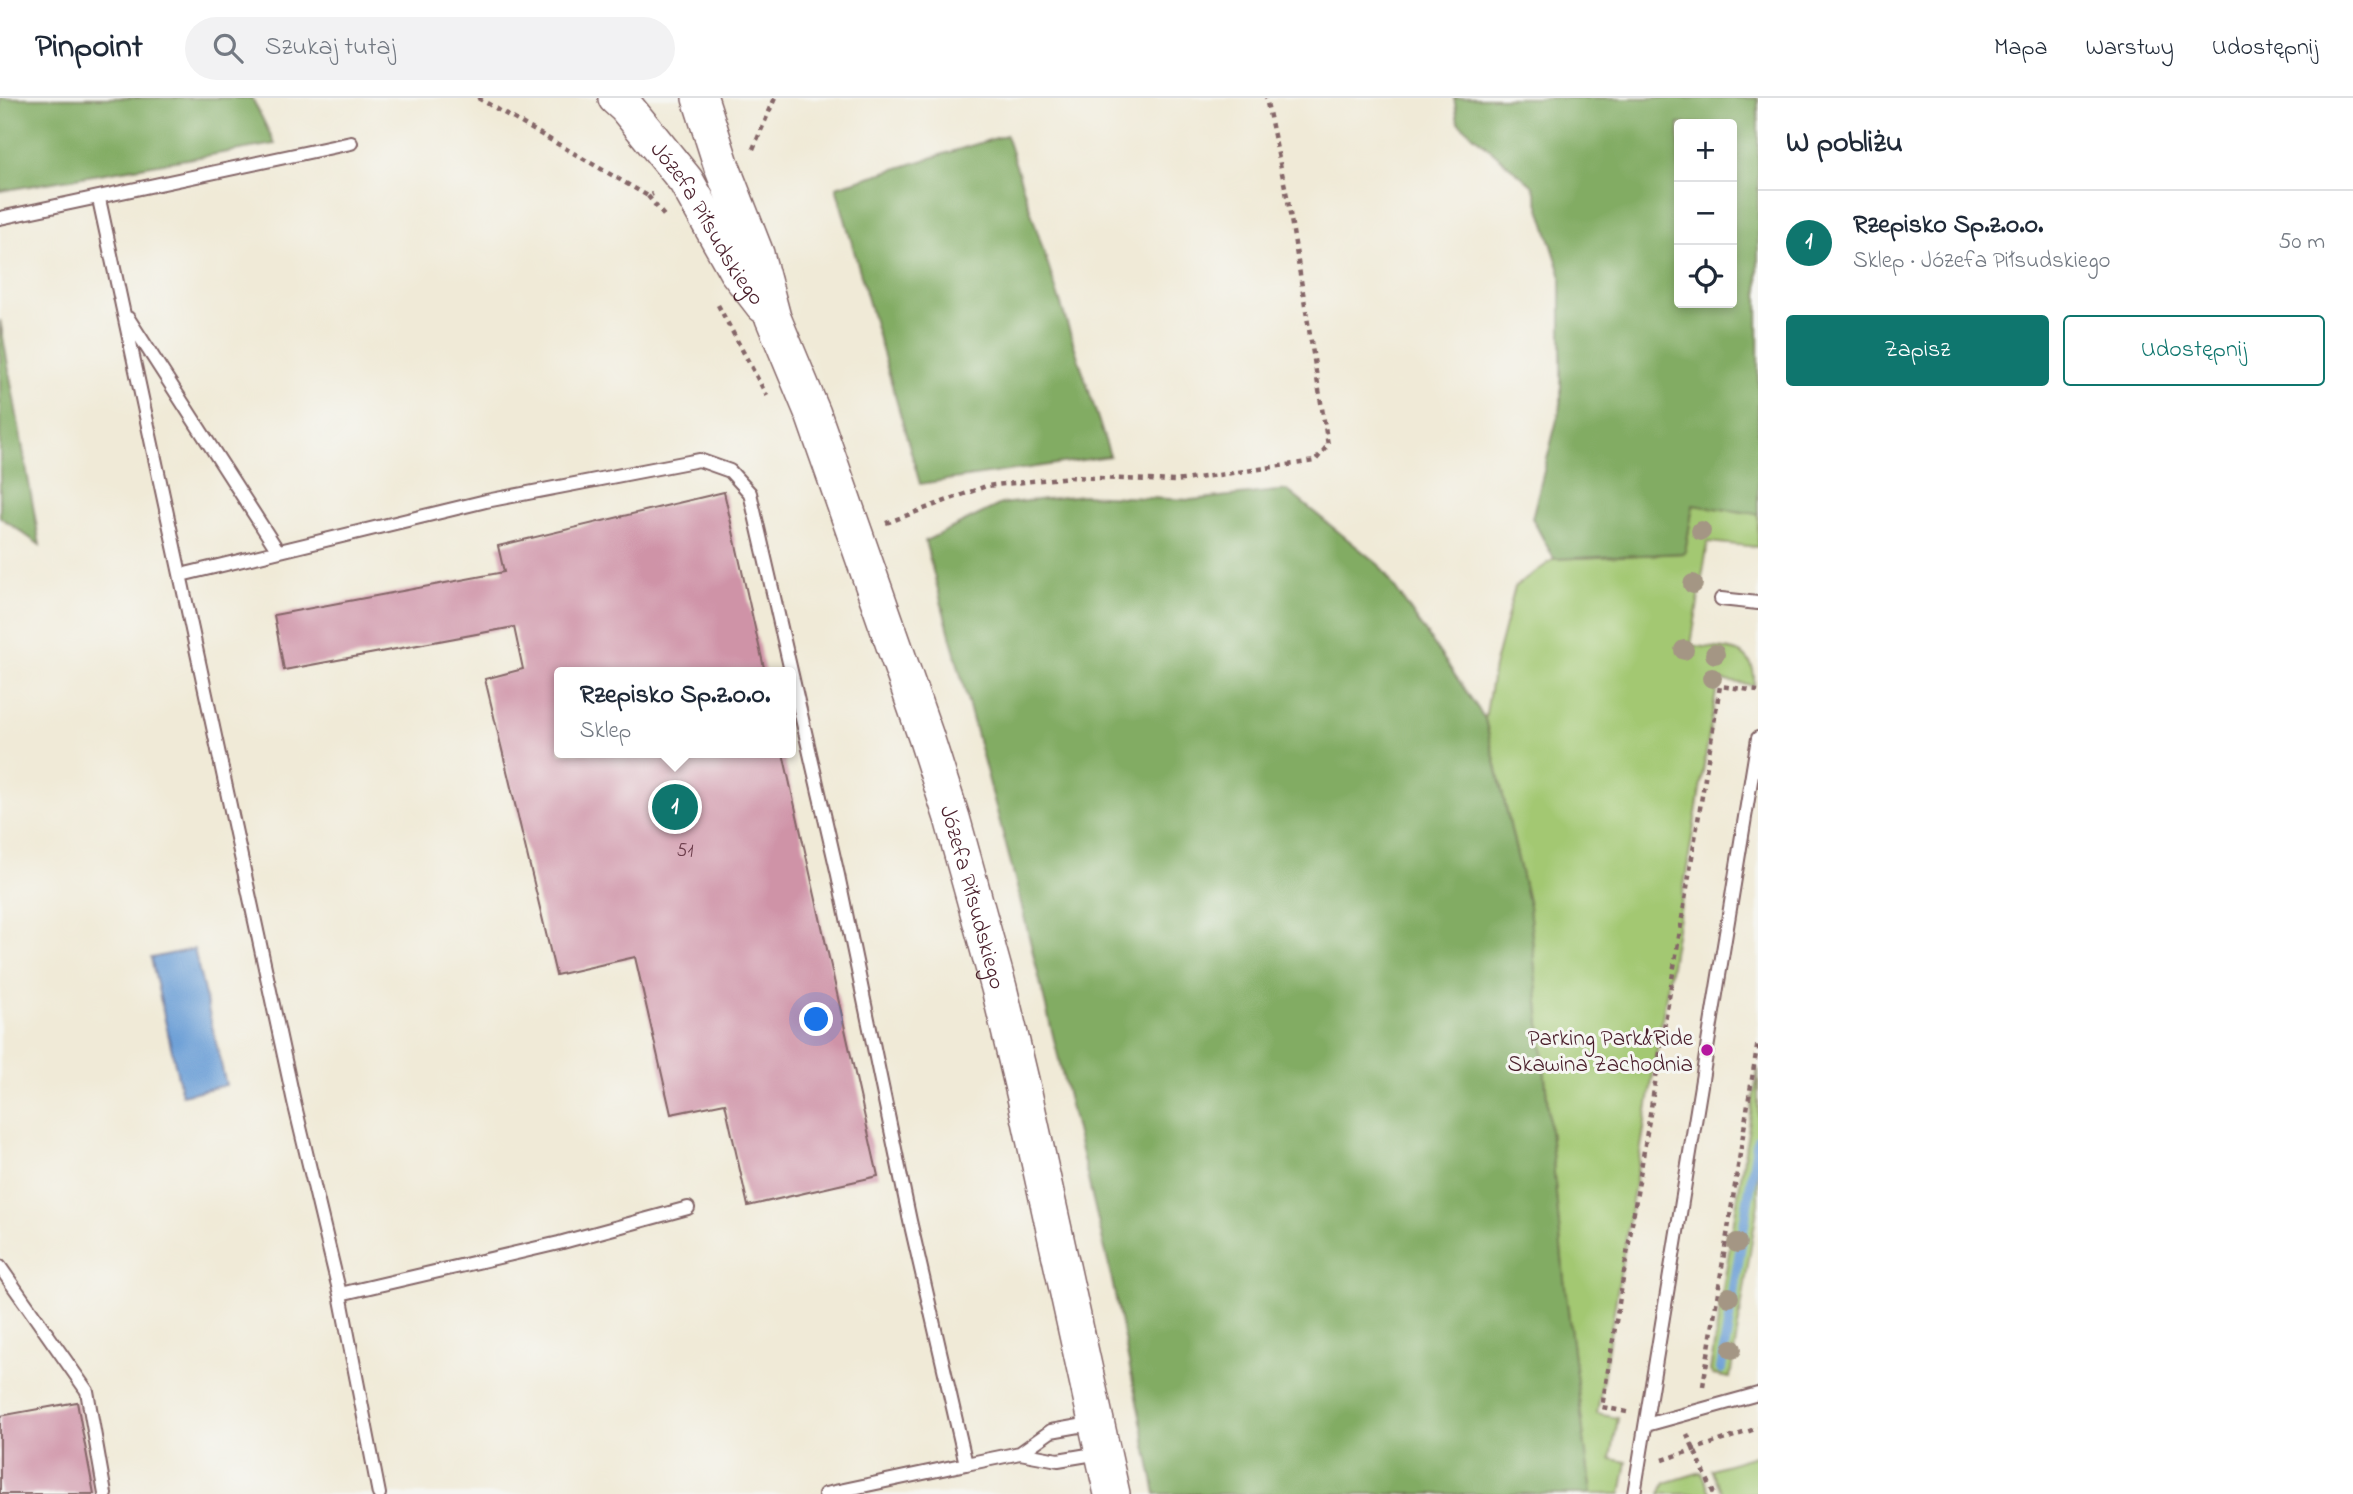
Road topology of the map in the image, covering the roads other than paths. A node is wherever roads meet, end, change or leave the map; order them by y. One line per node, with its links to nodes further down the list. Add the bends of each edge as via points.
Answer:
1 (616, 98): 7 (main road, Józefa Piłsudskiego, via 686,181 736,270)
2 (700, 98): 7 (main road, Józefa Piłsudskiego, via 756,254)
3 (351, 143): 4 (lane)
4 (99, 199): 5 (lane); 6 (lane)
5 (0, 218)
6 (123, 310): 8 (lane); 9 (lane)
7 (773, 318): 20 (main road, Józefa Piłsudskiego, via 813,414 926,737 984,933)
8 (278, 551): 9 (lane); 12 (lane, via 486,501 699,460 730,471 750,493)
9 (181, 575): 17 (lane, via 293,1102)
10 (1721, 599): 11 (lane)
11 (1758, 603)
12 (790, 667)
13 (796, 693): 22 (lane)
14 (1758, 738): 19 (lane)
15 (688, 1208): 17 (lane)
16 (0, 1267): 23 (lane, via 87,1391)
17 (340, 1294): 24 (lane)
18 (1758, 1394): 19 (lane)
19 (1646, 1425): 27 (lane)
20 (1099, 1437): 21 (lane, via 1058,1460); 21 (lane, via 1051,1431); 26 (main road, Józefa Piłsudskiego)
21 (1020, 1453): 22 (lane)
22 (966, 1464): 25 (lane)
23 (105, 1494)
24 (379, 1494)
25 (825, 1494)
26 (1112, 1494)
27 (1634, 1494)

